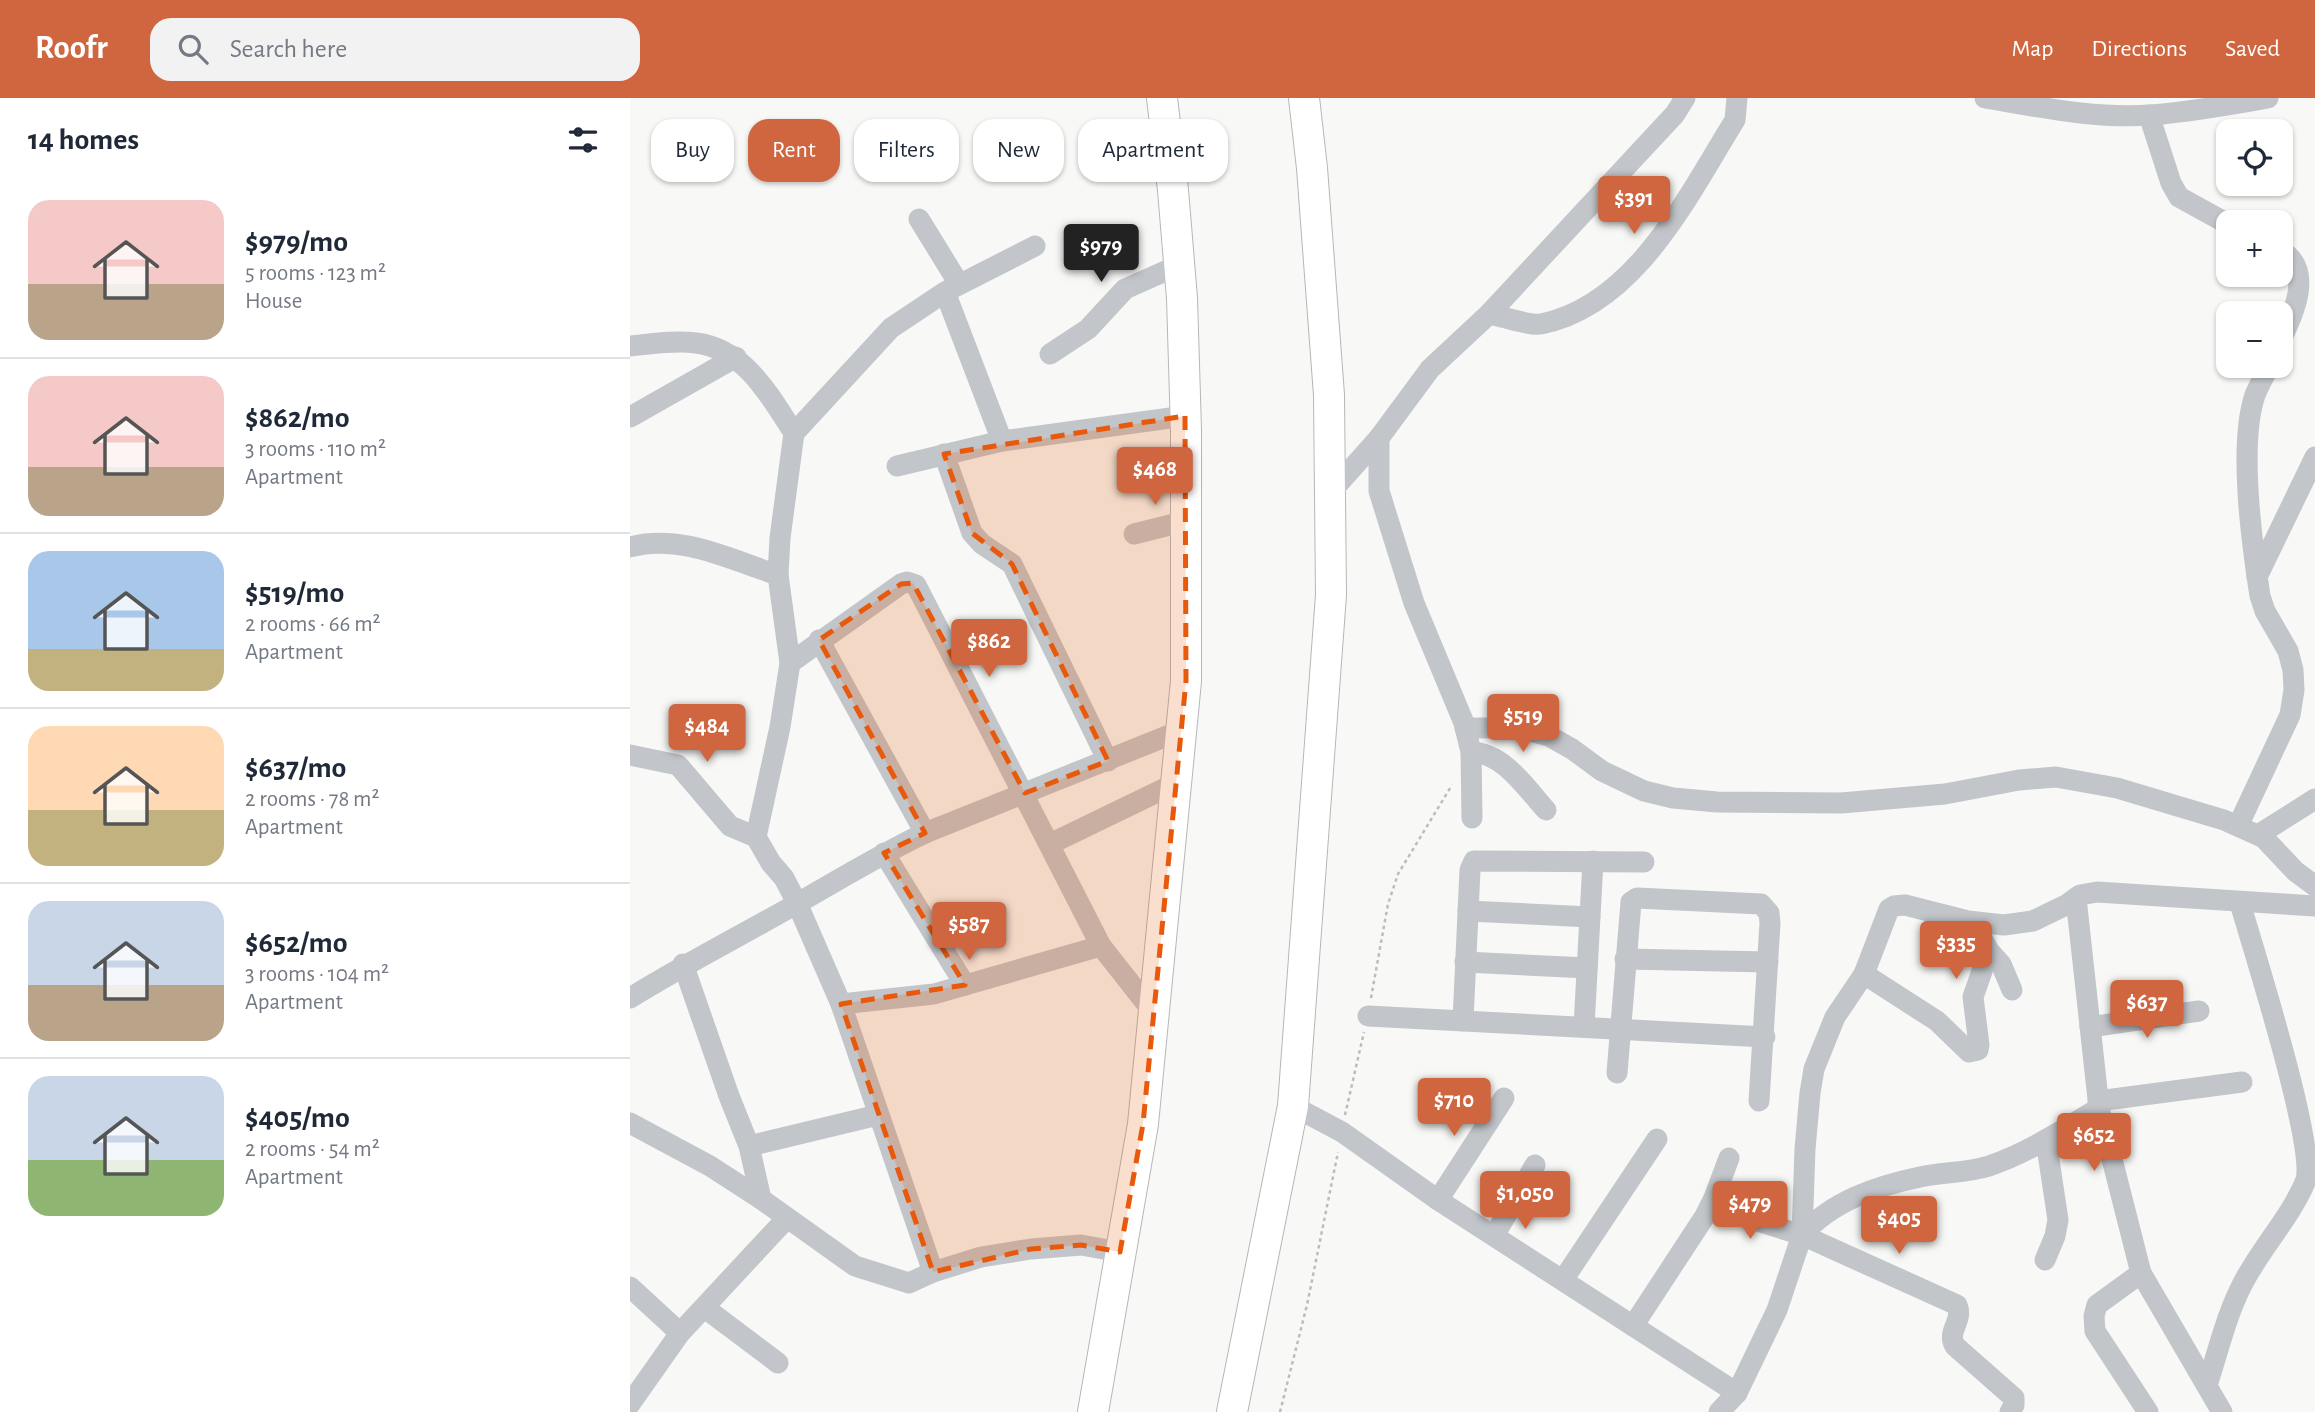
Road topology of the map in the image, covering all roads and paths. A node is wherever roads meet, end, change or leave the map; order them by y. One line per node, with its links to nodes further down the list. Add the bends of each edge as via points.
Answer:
1 (1162, 98): 12 (highway)
2 (1304, 98): 28 (highway, via 1329,395)
3 (1685, 98): 14 (street)
4 (1737, 98): 14 (street, via 1735,120 1660,240 1616,286 1579,311 1539,324)
5 (1985, 98): 7 (street, via 2067,112)
6 (2268, 98): 7 (street)
7 (2149, 115): 8 (street, via 2179,197)
8 (2216, 217)
9 (919, 219): 13 (street)
10 (1035, 246): 13 (street)
11 (2293, 260): 15 (street, via 2300,300)
12 (1180, 265): 17 (street, via 1125,289 1088,329); 20 (highway)
13 (952, 288): 22 (street, via 891,328); 24 (street)
14 (1489, 314): 23 (street, via 1430,369)
15 (2293, 315)
16 (630, 346): 18 (street, via 697,343)
17 (1050, 354)
18 (736, 357): 21 (street); 22 (street, via 766,390)
19 (2263, 378): 33 (street, via 2249,425 2247,477)
20 (1185, 416): 24 (street); 29 (highway)
21 (630, 417)
22 (794, 433): 32 (street)
23 (1379, 438): 28 (street); 36 (street, via 1379,491 1414,603)
24 (1002, 441): 25 (street)
25 (944, 454): 27 (street); 40 (street, via 972,533 1012,564)
26 (2315, 457): 33 (street)
27 (897, 466)
28 (1330, 493): 89 (highway, via 1331,595)
29 (1186, 521): 30 (street); 37 (highway)
30 (1134, 534)
31 (630, 547): 32 (street, via 678,543)
32 (778, 575): 35 (street)
33 (2257, 577): 47 (street, via 2266,611 2288,651 2294,690 2290,715)
34 (819, 640): 35 (street); 43 (street, via 901,584 916,585); 48 (street)
35 (790, 663): 50 (street)
36 (1465, 728): 38 (street); 47 (street, via 1519,728 1549,736 1602,771 1644,791 1673,798 1840,803 1945,794 2056,777 2117,788)
37 (1182, 730): 40 (street); 41 (highway)
38 (1471, 752): 45 (street, via 1491,756 1506,766); 46 (street)
39 (630, 755): 50 (street, via 678,765 730,826)
40 (1108, 761): 43 (street)
41 (1176, 783): 51 (street); 76 (highway)
42 (1453, 784): 77 (path, via 1398,874 1388,904)
43 (1025, 793): 48 (street); 51 (street)
44 (2315, 799): 49 (street)
45 (1546, 810)
46 (1472, 818)
47 (2238, 826): 49 (street)
48 (925, 833): 52 (street)
49 (2258, 835): 55 (street)
50 (756, 837): 57 (street)
51 (1050, 844): 63 (street)
52 (884, 853): 57 (street); 71 (street)
53 (1592, 861): 54 (street); 60 (street, via 1474,861); 61 (street)
54 (1644, 862)
55 (2315, 886)
56 (2076, 898): 58 (street, via 2096,892); 62 (street, via 2032,920 2004,925); 80 (street)
57 (797, 903): 68 (street); 74 (street)
58 (2240, 903): 59 (street); 87 (street)
59 (2315, 906)
60 (1468, 911): 61 (street); 66 (street)
61 (1590, 917): 69 (street)
62 (1973, 922): 64 (street); 70 (street, via 1894,905)
63 (1101, 946): 71 (street); 76 (street)
64 (1989, 951): 70 (street, via 1973,997 1979,1045 1973,1052 1937,1021); 72 (street, via 2001,964)
65 (1625, 959): 67 (street); 67 (street, via 1630,907 1637,898 1760,904 1769,913); 81 (street)
66 (1465, 962): 69 (street); 78 (street)
67 (1768, 962): 82 (street)
68 (683, 964): 73 (street); 95 (street)
69 (1587, 968): 79 (street)
70 (1864, 974): 103 (street, via 1835,1017 1814,1069)
71 (965, 985): 74 (street, via 934,995)
72 (2012, 990)
73 (630, 998)
74 (841, 1004): 90 (street)
75 (2199, 1011): 80 (street)
76 (1153, 1012): 105 (highway, via 1143,1124)
77 (1368, 1016): 78 (street); 92 (path)
78 (1463, 1021): 79 (street)
79 (1584, 1027): 81 (street)
80 (2090, 1027): 88 (street)
81 (1619, 1029): 82 (street); 83 (street)
82 (1765, 1037): 86 (street)
83 (1617, 1073)
84 (2242, 1082): 88 (street)
85 (1504, 1098): 100 (street)
86 (1759, 1101)
87 (2307, 1101): 98 (street)
88 (2098, 1105): 94 (street); 108 (street)
89 (1293, 1106): 92 (street); 119 (highway)
90 (878, 1115): 95 (street); 107 (street)
91 (630, 1123): 99 (street)
92 (1342, 1132): 100 (street); 120 (path)
93 (1657, 1139): 109 (street)
94 (2046, 1140): 103 (street, via 1987,1167 1875,1189 1843,1202); 106 (street, via 2058,1220)
95 (749, 1146): 99 (street)
96 (1729, 1158): 101 (street)
97 (1535, 1165): 104 (street)
98 (2311, 1178): 115 (street, via 2243,1283)
99 (761, 1199): 102 (street)
100 (1438, 1200): 104 (street)
101 (1710, 1206): 103 (street); 112 (street)
102 (787, 1218): 107 (street, via 855,1266 909,1283); 111 (street)
103 (1801, 1234): 116 (street, via 1777,1310); 122 (street, via 1957,1305 1960,1312 1952,1341 2014,1398)
104 (1494, 1236): 109 (street)
105 (1120, 1252): 107 (street, via 1081,1245 1031,1248 981,1256); 118 (highway)
106 (2045, 1260)
107 (933, 1272)
108 (2141, 1273): 115 (street); 123 (street, via 2097,1306 2094,1317 2095,1331)
109 (1563, 1280): 112 (street)
110 (630, 1287): 113 (street)
111 (705, 1308): 113 (street); 114 (street)
112 (1633, 1326): 116 (street)
113 (680, 1333): 117 (street)
114 (778, 1363)
115 (2207, 1385): 124 (street)
116 (1737, 1393): 121 (street)
117 (634, 1404)
118 (1093, 1412)
119 (1232, 1412)
120 (1280, 1412)
121 (1718, 1412)
122 (2010, 1412)
123 (2148, 1412)
124 (2222, 1412)

